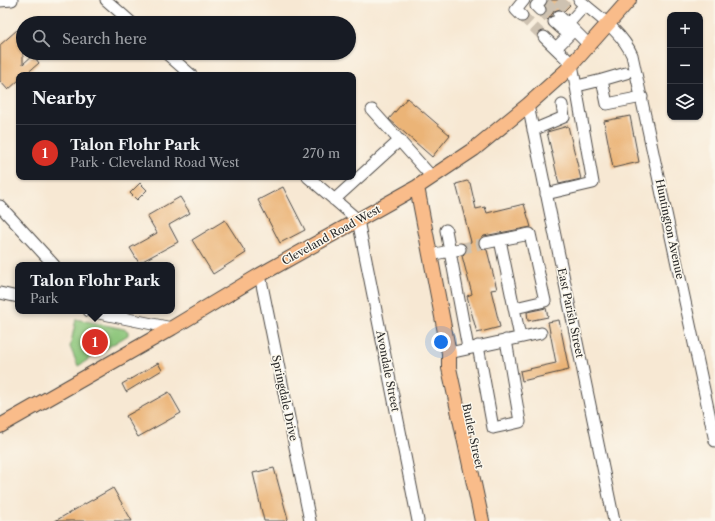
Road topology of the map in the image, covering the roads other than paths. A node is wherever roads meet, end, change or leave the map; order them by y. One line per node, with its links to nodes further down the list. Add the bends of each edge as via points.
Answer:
1 (12, 0): 4 (street)
2 (524, 0): 8 (street)
3 (629, 0): 12 (main road, Cleveland Road West)
4 (0, 1)
5 (112, 2): 10 (street)
6 (582, 2): 9 (street); 12 (street, Huntington Avenue)
7 (567, 8): 9 (street)
8 (519, 13)
9 (576, 15): 13 (street)
10 (125, 16)
11 (557, 19): 13 (street)
12 (607, 25): 15 (main road, Cleveland Road West); 23 (street, Huntington Avenue, via 630,50)
13 (571, 27): 15 (street); 16 (street)
14 (544, 37): 16 (street)
15 (589, 45): 18 (main road, Cleveland Road West)
16 (556, 48): 18 (street)
17 (174, 60): 19 (street)
18 (572, 64): 22 (street); 24 (main road, Cleveland Road West)
19 (188, 72)
20 (626, 73): 21 (street)
21 (602, 80): 22 (street); 23 (street, via 607,104)
22 (577, 86): 32 (street, via 593,183)
23 (642, 97): 54 (street, Huntington Avenue)
24 (528, 105): 27 (street, East Parish Street); 29 (main road, Cleveland Road West, via 474,149)
25 (562, 105): 27 (street, via 564,117)
26 (372, 110): 28 (street)
27 (533, 130): 32 (street, East Parish Street)
28 (400, 140): 29 (street); 33 (street)
29 (432, 177): 31 (main road, Cleveland Road West)
30 (311, 180): 33 (street)
31 (417, 187): 35 (main road, Cleveland Road West); 40 (main road, Butler Street)
32 (546, 194): 59 (street, East Parish Street)
33 (334, 200): 35 (street)
34 (0, 206): 41 (street)
35 (358, 220): 42 (main road, Cleveland Road West); 56 (street, Avondale Street)
36 (446, 230): 39 (street)
37 (500, 240): 38 (street); 45 (street); 45 (street, via 530,234 545,301)
38 (485, 243)
39 (456, 250): 40 (street); 51 (street)
40 (430, 255): 52 (main road, Butler Street)
41 (51, 262)
42 (260, 275): 47 (main road, Cleveland Road West); 55 (street, Springdale Drive)
43 (0, 293): 44 (street)
44 (15, 296)
45 (515, 308): 49 (street)
46 (107, 314): 47 (street)
47 (172, 328): 53 (main road, Cleveland Road West)
48 (542, 332): 49 (street)
49 (520, 337): 50 (street)
50 (506, 340): 51 (street); 51 (street, via 520,422 493,428)
51 (473, 347): 52 (street)
52 (449, 352): 57 (main road, Butler Street, via 449,368); 58 (main road, Butler Street, via 457,366)
53 (0, 426)
54 (715, 441)
55 (310, 521)
56 (418, 521)
57 (482, 521)
58 (491, 521)
59 (614, 521)

